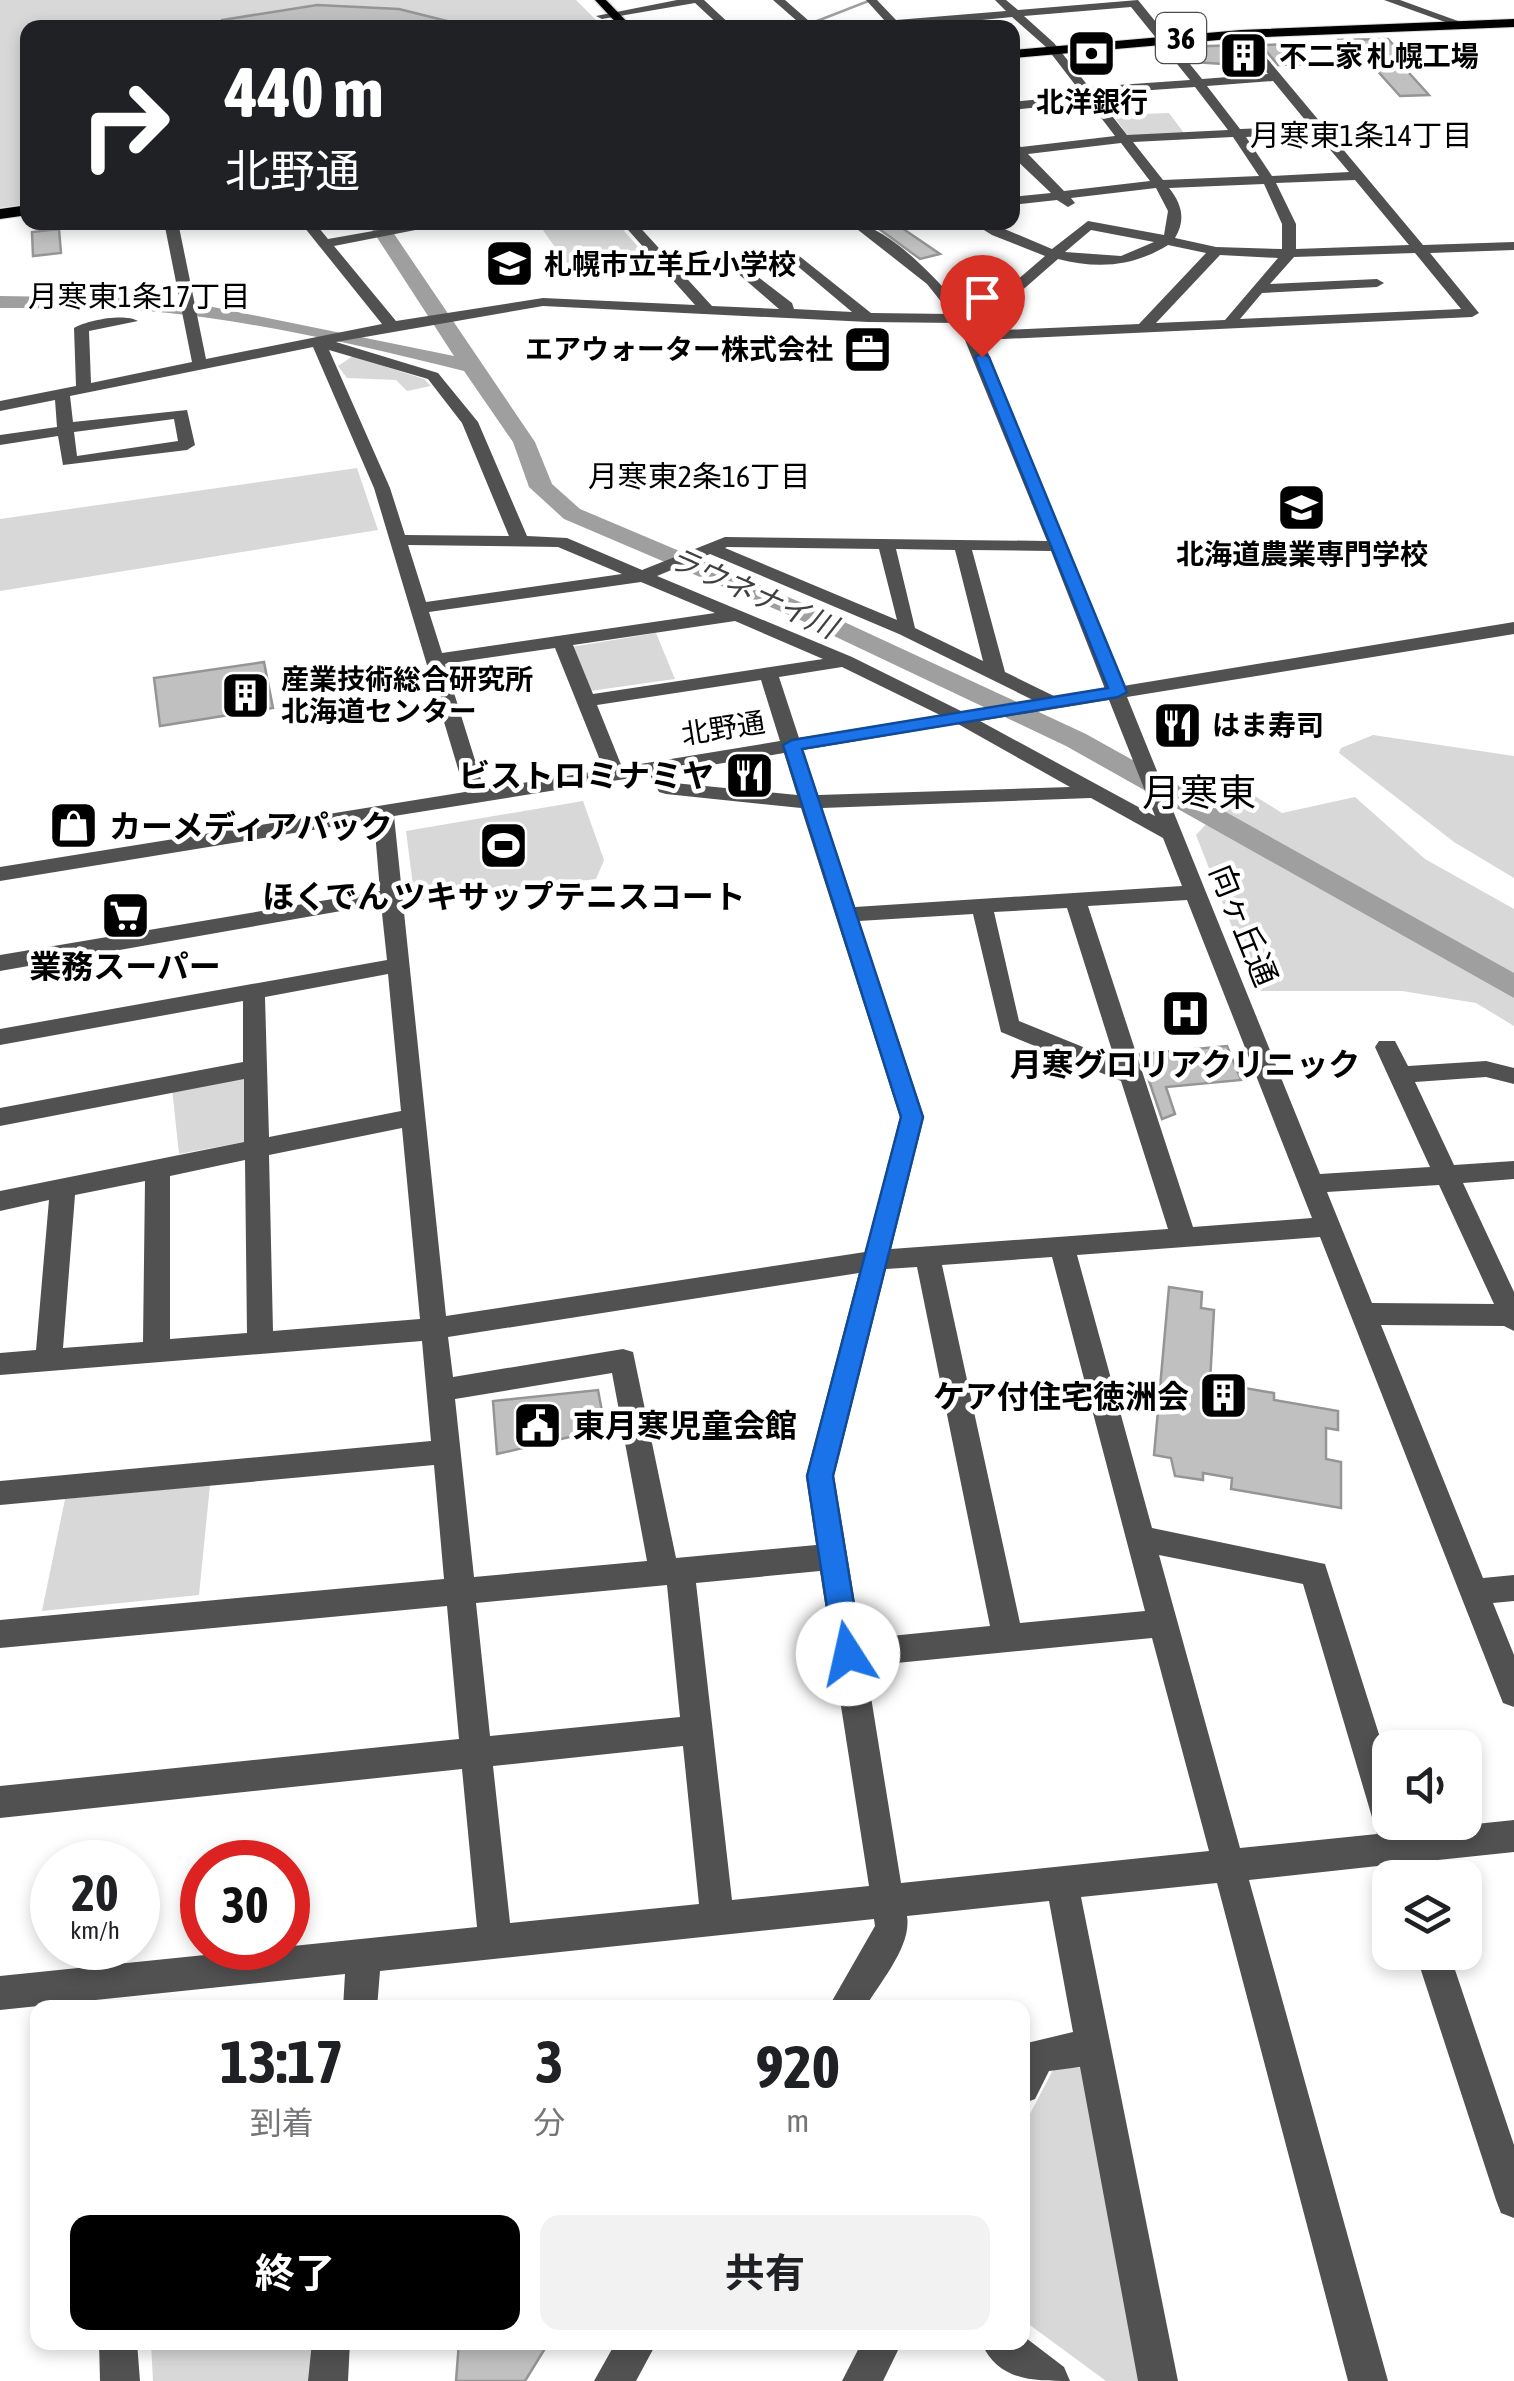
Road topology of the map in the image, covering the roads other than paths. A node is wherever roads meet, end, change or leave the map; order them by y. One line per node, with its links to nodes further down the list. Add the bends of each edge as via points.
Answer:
1 (587, 0): 9 (main road)
2 (600, 0): 9 (main road)
3 (697, 0): 9 (street); 12 (street)
4 (778, 0): 13 (street)
5 (1000, 0): 8 (street)
6 (1389, 0): 16 (street)
7 (1133, 2): 8 (street); 18 (street)
8 (1014, 12): 14 (street); 19 (street)
9 (608, 15): 10 (main road); 11 (main road)
10 (610, 20)
11 (616, 20)
12 (720, 20)
13 (803, 20)
14 (946, 20)
15 (1514, 23): 16 (highway, 36)
16 (1463, 25): 17 (highway, 36)
17 (1241, 34): 18 (highway, 36); 21 (street)
18 (1164, 39): 19 (highway, 36); 22 (street)
19 (1054, 49): 20 (highway, 36); 23 (street)
20 (1020, 53)
21 (1277, 78): 22 (street); 25 (street)
22 (1194, 81): 23 (street); 26 (street)
23 (1090, 94): 24 (street); 27 (street)
24 (1020, 105)
25 (1320, 129): 26 (street); 30 (street)
26 (1233, 132): 27 (street); 31 (street)
27 (1125, 139): 28 (street); 32 (street)
28 (1020, 148)
29 (1020, 155): 33 (street)
30 (1357, 176): 31 (street); 45 (street)
31 (1266, 180): 32 (street); 49 (street, via 1288,221)
32 (1159, 184): 33 (street); 42 (street, via 1175,210 1175,228)
33 (1060, 195): 34 (street); 35 (street)
34 (1020, 200)
35 (1088, 225): 42 (street); 48 (street)
36 (172, 230): 63 (street)
37 (313, 230): 43 (street)
38 (407, 230): 43 (street)
39 (634, 230): 52 (street)
40 (870, 230): 56 (street, 向ヶ丘通, via 932,281)
41 (999, 230): 48 (street)
42 (1165, 241): 46 (street); 48 (street, via 1126,258)
43 (324, 244): 59 (street)
44 (1514, 246): 45 (street)
45 (1418, 249): 47 (street); 54 (street, via 1472,313)
46 (1216, 251): 49 (street); 60 (street)
47 (1353, 252): 49 (street); 50 (street)
48 (1058, 253): 56 (street, via 988,315)
49 (1288, 255): 51 (street)
50 (1377, 284): 51 (street); 54 (street)
51 (1258, 289): 58 (street, via 1232,318)
52 (707, 308): 53 (street); 59 (street, via 556,301)
53 (786, 313): 55 (street); 55 (street, via 786,306 742,271 798,259)
54 (1401, 316): 58 (street)
55 (868, 318): 56 (street)
56 (962, 319): 61 (street, 向ヶ丘通)
57 (131, 322): 64 (street, via 80,328)
58 (1234, 324): 60 (street)
59 (392, 326): 62 (street)
60 (1142, 329): 61 (street)
61 (974, 336): 73 (street, 向ヶ丘通)
62 (318, 342): 63 (street); 69 (street); 70 (street, via 433,376 470,422)
63 (200, 366): 64 (street)
64 (84, 390): 65 (street)
65 (62, 394): 66 (street); 67 (street)
66 (0, 406)
67 (66, 429): 67 (street, via 181,413 186,445 69,462); 68 (street)
68 (0, 440)
69 (400, 540): 70 (street); 76 (street)
70 (520, 541): 75 (street, via 561,542)
71 (886, 544): 72 (street); 74 (street, via 738,542); 79 (street)
72 (962, 545): 73 (street); 84 (street)
73 (1057, 546): 85 (street, 向ヶ丘通)
74 (699, 551): 75 (street); 79 (street)
75 (654, 572): 76 (street); 77 (street)
76 (420, 608): 81 (street)
77 (740, 615): 80 (street); 82 (street)
78 (1514, 628): 85 (street, 北野通)
79 (905, 630): 84 (street)
80 (562, 642): 81 (street); 86 (street)
81 (435, 660): 93 (street)
82 (846, 661): 83 (street); 88 (street)
83 (768, 672): 86 (street); 89 (street)
84 (996, 673): 87 (street)
85 (1118, 692): 87 (street, 北野通); 96 (street, 向ヶ丘通)
86 (587, 701): 91 (street)
87 (1047, 703): 88 (street, 北野通)
88 (963, 716): 89 (street, 北野通); 92 (street)
89 (792, 745): 90 (street, 北野通); 94 (street)
90 (656, 766): 91 (street, 北野通); 94 (street, via 666,788)
91 (615, 773): 93 (street, 北野通)
92 (1095, 792): 94 (street); 96 (street)
93 (476, 795): 95 (street, 北野通)
94 (810, 802): 102 (street)
95 (383, 811): 97 (street, 北野通); 99 (street)
96 (1169, 826): 98 (street, 向ヶ丘通)
97 (0, 874)
98 (1196, 892): 100 (street); 118 (street, 向ヶ丘通)
99 (390, 896): 103 (street); 104 (street)
100 (1075, 900): 101 (street); 110 (street)
101 (982, 907): 102 (street); 110 (street, via 1009,1026)
102 (845, 915): 125 (street, via 912,1117)
103 (0, 963)
104 (398, 965): 105 (street); 113 (street)
105 (254, 991): 106 (street); 108 (street)
106 (0, 1037)
107 (1388, 1046): 109 (street)
108 (256, 1068): 112 (street); 114 (street)
109 (1402, 1075): 111 (street, via 1486,1068); 117 (street)
110 (1131, 1076): 122 (street)
111 (1514, 1076)
112 (0, 1116)
113 (414, 1117): 114 (street); 128 (street)
114 (258, 1148): 115 (street); 129 (street)
115 (158, 1169): 119 (street); 130 (street)
116 (1514, 1170): 117 (street)
117 (1450, 1176): 118 (street); 127 (street)
118 (1312, 1184): 121 (street, 向ヶ丘通)
119 (63, 1188): 120 (street); 131 (street)
120 (0, 1200)
121 (1329, 1228): 122 (street); 126 (street, 向ヶ丘通)
122 (1183, 1236): 123 (street)
123 (1062, 1248): 124 (street); 136 (street)
124 (928, 1259): 125 (street); 144 (street)
125 (877, 1260): 128 (street); 137 (street, via 820,1476)
126 (1363, 1314): 127 (street); 141 (street, 向ヶ丘通)
127 (1513, 1317)
128 (433, 1329): 129 (street); 133 (street)
129 (260, 1342): 130 (street)
130 (156, 1351): 131 (street)
131 (49, 1360): 132 (street)
132 (0, 1364)
133 (440, 1390): 134 (street); 138 (street, via 624,1360)
134 (445, 1452): 135 (street); 140 (street)
135 (0, 1494)
136 (1140, 1538): 142 (street); 151 (street, via 1316,1573)
137 (831, 1557): 138 (street); 145 (street)
138 (672, 1571): 140 (street); 147 (street)
139 (1514, 1588): 141 (street)
140 (460, 1592): 143 (street); 148 (street)
141 (1474, 1592): 146 (street, 向ヶ丘通)
142 (1163, 1622): 144 (street); 154 (street)
143 (0, 1634)
144 (1008, 1638): 145 (street)
145 (848, 1654): 156 (street)
146 (1514, 1693)
147 (696, 1730): 148 (street); 157 (street)
148 (475, 1755): 149 (street); 158 (street)
149 (0, 1802)
150 (1514, 1836): 152 (street)
151 (1401, 1860)
152 (1414, 1860)
153 (1372, 1864): 154 (street)
154 (1230, 1867): 155 (street); 177 (street)
155 (1062, 1883): 156 (street); 165 (street)
156 (888, 1900): 157 (street); 164 (street, via 892,1929)
157 (717, 1918): 158 (street)
158 (494, 1942): 159 (street)
159 (364, 1955): 162 (street); 163 (street)
160 (1438, 1970): 167 (street)
161 (0, 1993): 162 (street)
162 (99, 1996)
163 (361, 2000)
164 (850, 2000)
165 (1094, 2047): 166 (street, via 1039,2055); 176 (street)
166 (1030, 2071)
167 (1514, 2200)
168 (118, 2350): 172 (street)
169 (330, 2350): 173 (street)
170 (879, 2350): 174 (street)
171 (1010, 2350): 175 (street)
172 (120, 2381)
173 (328, 2381)
174 (862, 2381)
175 (1050, 2381)
176 (1158, 2381)
177 (1368, 2381)

